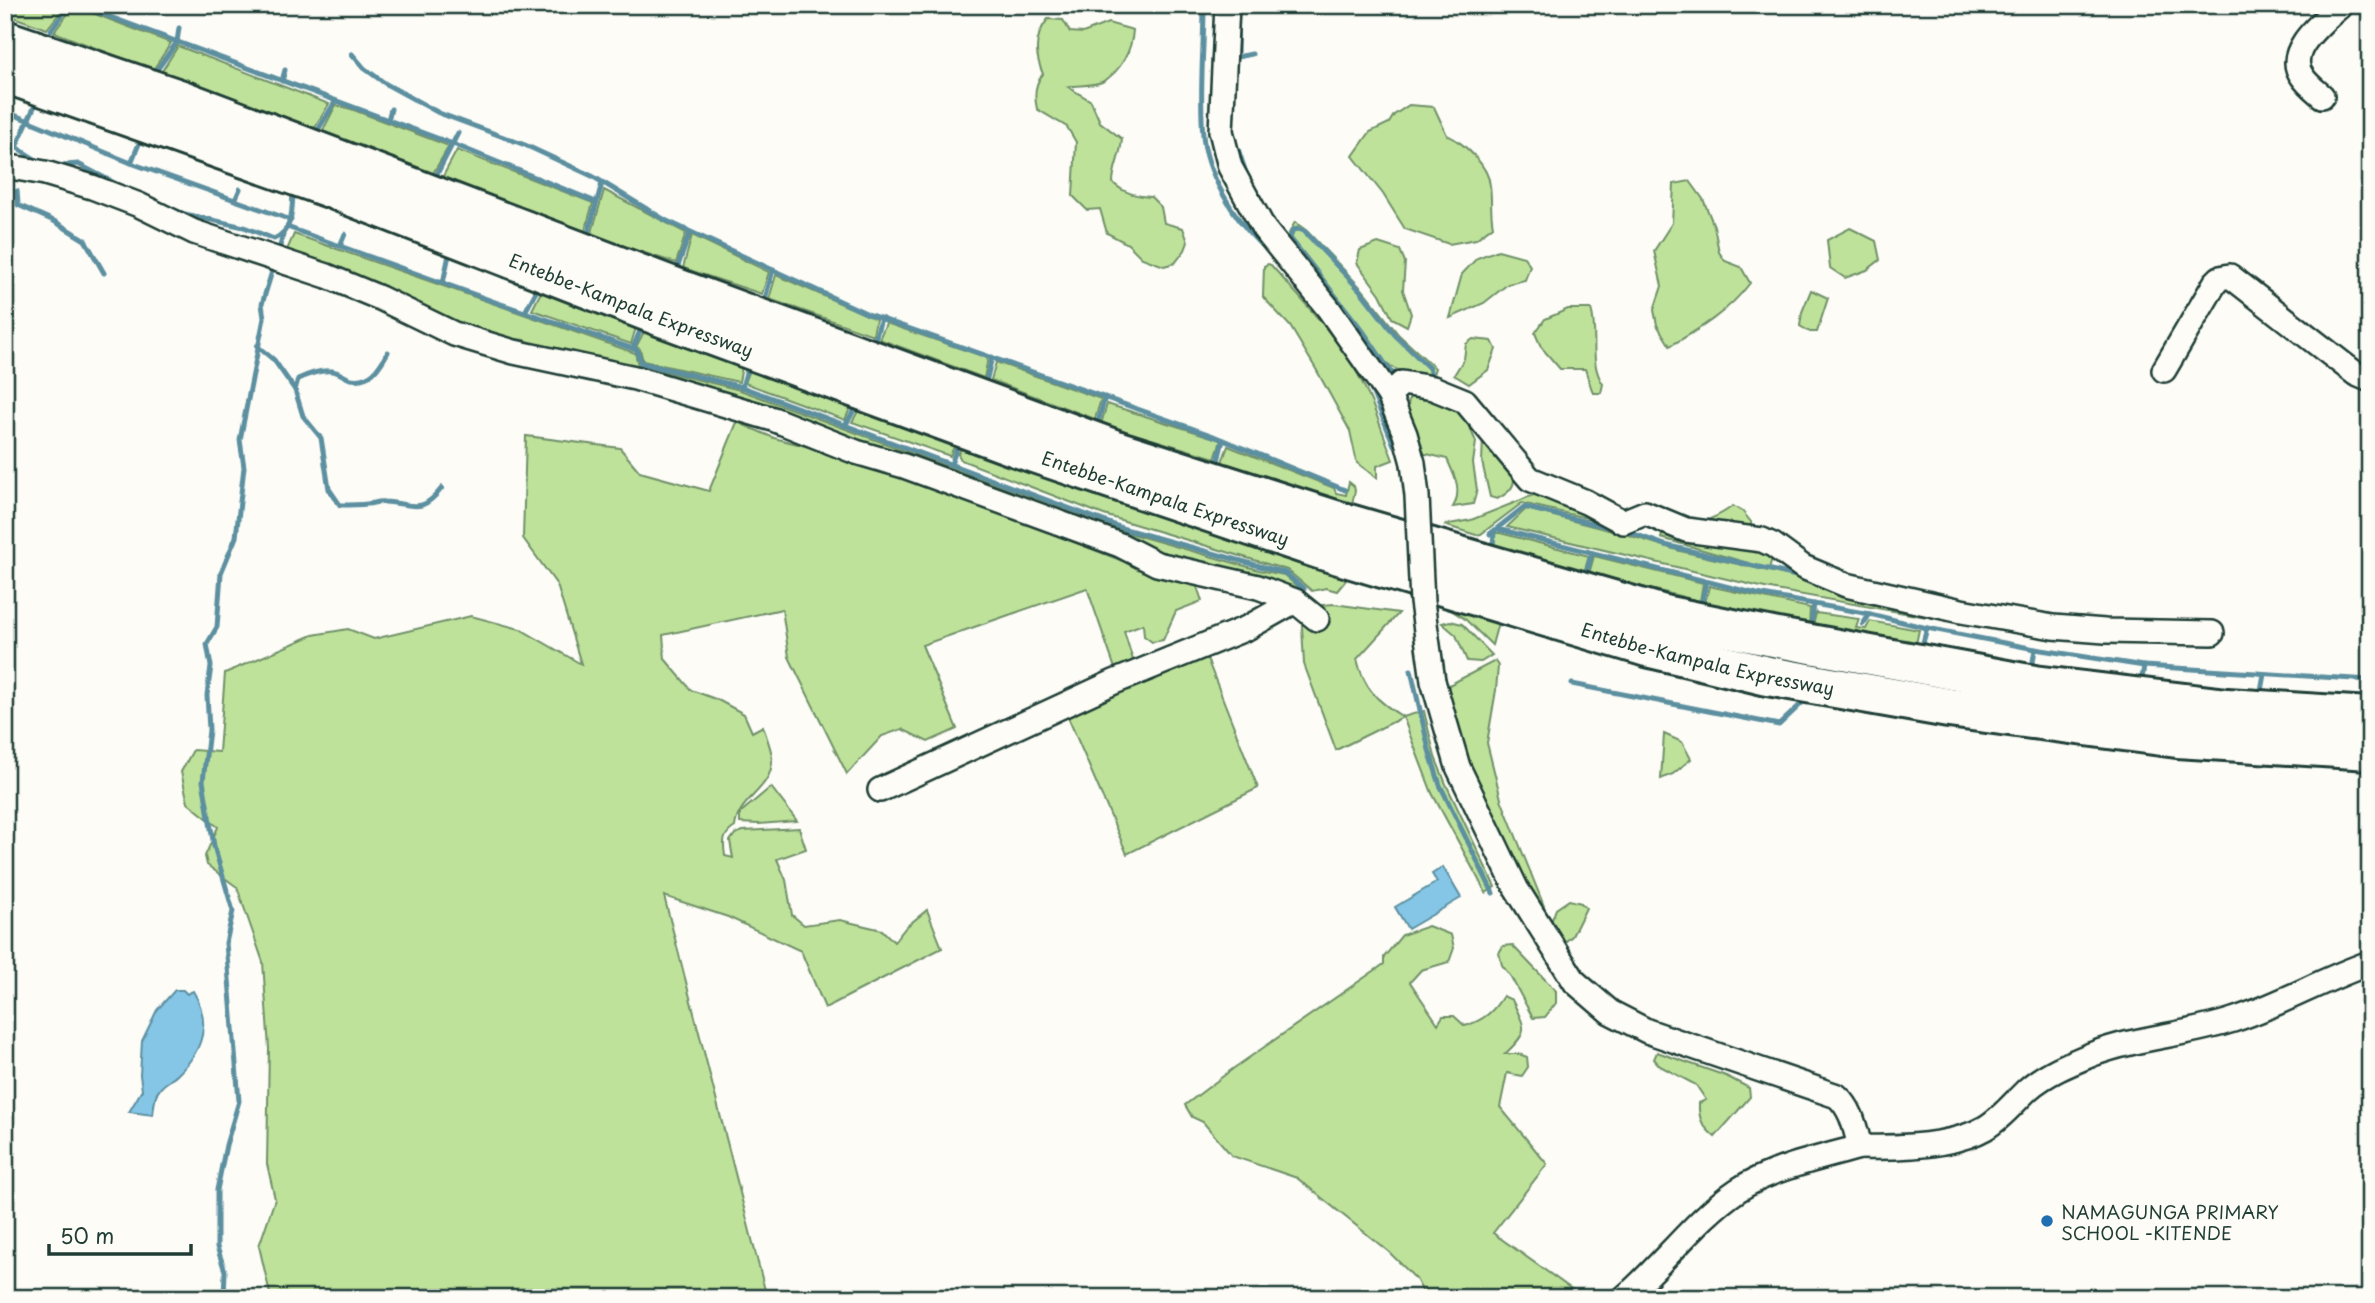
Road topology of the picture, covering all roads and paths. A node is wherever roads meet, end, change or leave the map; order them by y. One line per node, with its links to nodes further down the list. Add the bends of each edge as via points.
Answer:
1 (1227, 5): 9 (street, via 1221,131 1230,167 1264,229 1328,308)
2 (2341, 5): 5 (street, via 2304,43 2297,57 2301,76)
3 (5, 40): 13 (highway, Entebbe-Kampala Expressway, via 182,100 1119,451 1345,523 1664,615 2034,685 2227,708)
4 (5, 73): 14 (highway, Entebbe-Kampala Expressway, via 330,188 1016,447 1319,549 1647,647 1768,676 1949,708 2177,738)
5 (2322, 96)
6 (5, 166): 10 (street, via 92,187 194,232 327,276 454,334 514,352 635,377 773,419 856,453 904,466 1120,545 1157,564 1258,587)
7 (2164, 370): 8 (street, via 2215,283 2230,276 2356,374)
8 (2370, 380)
9 (1389, 395): 12 (street, via 1402,383 1415,383 1465,401 1530,479 1623,522 1645,513 1686,530 1762,540 1803,567 1846,585 1961,611 2105,631); 17 (street, bridge, via 1413,463 1422,602 1433,681 1458,767 1516,888 1574,982 1610,1013 1647,1031 1837,1097 1850,1112)
10 (1295, 601): 11 (street); 15 (street, via 1247,628 1161,662)
11 (1317, 619)
12 (2212, 633)
13 (2370, 717)
14 (2370, 750)
15 (880, 790)
16 (2370, 963): 17 (street, via 2232,1020 2080,1060 2043,1078 1997,1120 1974,1133 1893,1148)
17 (1860, 1147): 18 (street, via 1765,1176 1737,1190)
18 (1624, 1298)

